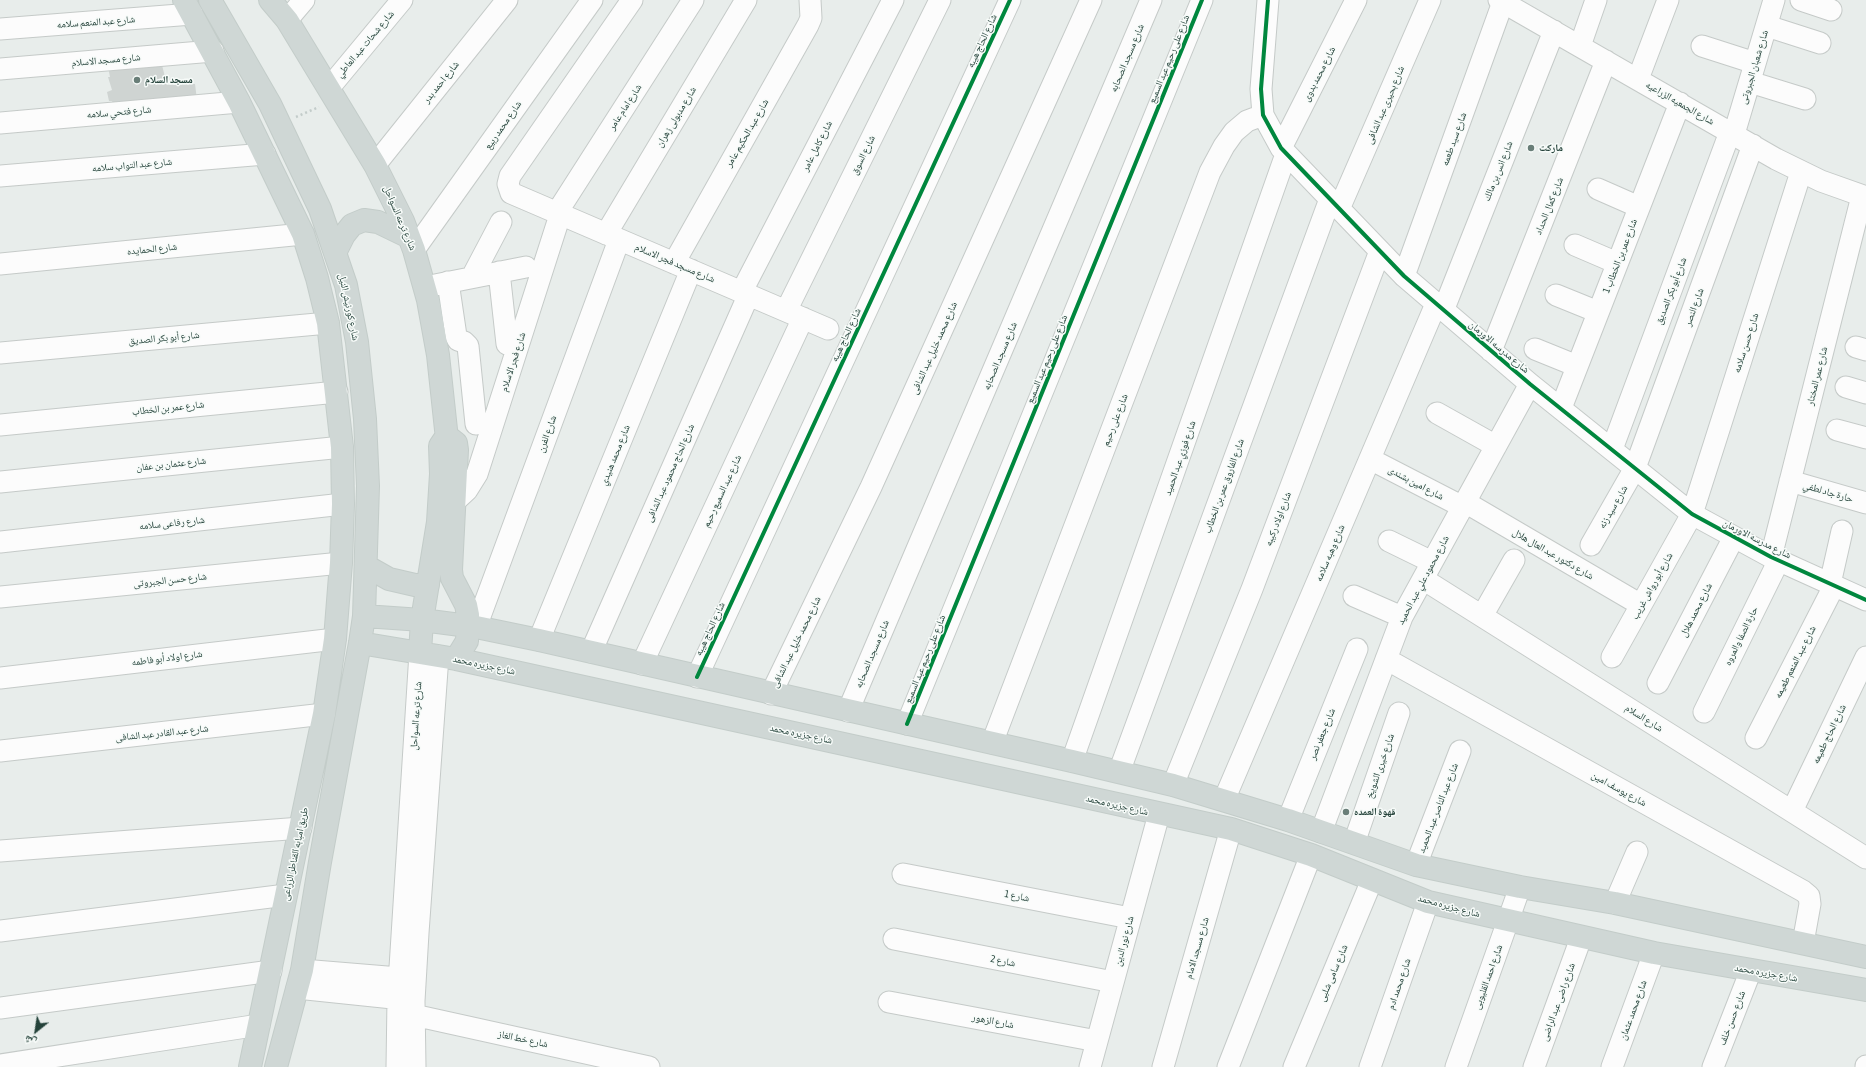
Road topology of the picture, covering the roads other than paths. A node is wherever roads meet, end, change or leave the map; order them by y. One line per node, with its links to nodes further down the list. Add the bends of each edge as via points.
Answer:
1 (210, 0): 63 (main road, شارع كورنيش النيل, via 270,104 320,210)
2 (270, 0): 26 (main road, شارع ترعه السواحل)
3 (304, 0): 26 (street)
4 (402, 0): 39 (street, شارع شحات عبد العاطي)
5 (507, 0): 49 (street, شارع احمد بدر)
6 (592, 0): 60 (street, شارع محمد ربيع)
7 (632, 0): 56 (street, شارع مسجد فجر الاسلام, via 510,176 508,184 511,193)
8 (693, 0): 56 (street, شارع امام عامر)
9 (746, 0): 59 (street, شارع مدبولى زهران)
10 (810, 0): 66 (street, شارع عبد الحكيم عامر, via 811,18 808,25)
11 (893, 0): 73 (street, شارع كامل عامر)
12 (940, 0): 77 (street, شارع السوق)
13 (1010, 0): 139 (street, شارع الحاج هيبه)
14 (1091, 0): 142 (street, شارع محمد خليل عبد الشافى, via 871,487)
15 (1152, 0): 143 (street, شارع مسجد الصحابه)
16 (1202, 0): 148 (street, شارع على رحيم عبد السميع)
17 (1268, 0): 43 (street, شارع مدرسه الاورمان, via 1261,89)
18 (1356, 0): 47 (street, شارع محمد بدوى)
19 (1430, 0): 54 (street, شارع بحيرى عبد الشافى)
20 (1596, 0): 32 (street)
21 (1668, 0): 38 (street)
22 (1774, 0): 28 (street, شارع شعبان الجبروتى)
23 (1801, 0): 27 (street)
24 (1510, 3): 30 (street, شارع الجمعيه الزراعيه); 69 (street, شارع سيد طعمه)
25 (188, 7): 29 (street, شارع عبد المنعم سلامه); 34 (main road)
26 (286, 10): 39 (main road, شارع ترعه السواحل)
27 (1832, 10)
28 (1766, 26): 31 (street); 37 (street, شارع شعبان الجبروتى)
29 (0, 29)
30 (1554, 31): 32 (street, شارع الجمعيه الزراعيه); 75 (street, شارع انس بن مالك)
31 (1820, 43)
32 (1580, 46): 35 (street, شارع الجمعيه الزراعيه)
33 (1702, 46): 37 (street)
34 (213, 51): 36 (street, شارع مسجد الاسلام); 41 (main road)
35 (1606, 61): 38 (street, شارع الجمعيه الزراعيه); 82 (street, شارع كمال الحداد)
36 (0, 69)
37 (1752, 72): 40 (street); 45 (street, شارع شعبان الجبروتى)
38 (1638, 79): 42 (street, شارع الجمعيه الزراعيه)
39 (332, 94): 49 (main road, شارع ترعه السواحل)
40 (1805, 100)
41 (239, 102): 44 (street, شارع فتحي سلامه); 48 (main road)
42 (1680, 103): 45 (street, شارع الجمعيه الزراعيه); 55 (street, شارع عمر بن الخطاب 1)
43 (1263, 115): 47 (street, شارع مدرسه الاورمان); 150 (street, شارع على رحيم, via 1247,121 1234,132 1210,172)
44 (0, 123)
45 (1732, 133): 46 (street, شارع الجمعيه الزراعيه); 98 (street, شارع أبو بكر الصديق)
46 (1753, 145): 50 (street, شارع الجمعيه الزراعيه); 100 (street, شارع النصر)
47 (1283, 151): 54 (street, شارع مدرسه الاورمان); 154 (street, شارع فوزي عبد الحميد)
48 (265, 154): 51 (street, شارع عبد التواب سلامه); 58 (main road)
49 (376, 165): 60 (main road, شارع ترعه السواحل)
50 (1801, 172): 53 (street, شارع الجمعيه الزراعيه); 107 (street, شارع حسن سلامه)
51 (0, 176)
52 (1598, 189): 55 (street)
53 (1864, 196): 101 (street, شارع عمر المختار)
54 (1335, 204): 62 (street, شارع مدرسه الاورمان); 155 (street, شارع الفاروق عمر بن الخطاب)
55 (1639, 207): 64 (street, شارع عمر بن الخطاب 1)
56 (558, 214): 59 (street, شارع مسجد فجر الاسلام); 103 (street, شارع فجر الاسلام, via 476,474 467,490)
57 (501, 222): 70 (street)
58 (303, 234): 65 (street, شارع الحمايده); 78 (main road)
59 (612, 237): 66 (street, شارع مسجد فجر الاسلام); 128 (street, شارع الفرن)
60 (411, 244): 63 (main road, via 378,222 364,220 352,225); 72 (main road, شارع ترعه السواحل)
61 (1575, 245): 64 (street)
62 (1380, 251): 69 (street, شارع مدرسه الاورمان); 156 (street, شارع اولاد ركيبه, via 1252,590)
63 (335, 253): 116 (main road, شارع كورنيش النيل, via 346,285 357,342 365,419 368,486)
64 (1617, 263): 76 (street, شارع عمر بن الخطاب 1)
65 (0, 264)
66 (682, 266): 73 (street, شارع مسجد فجر الاسلام); 130 (street, شارع محمد هنيدي)
67 (526, 267): 68 (street)
68 (499, 272): 70 (street); 80 (street)
69 (1404, 276): 75 (street, شارع مدرسه الاورمان)
70 (472, 277): 71 (street)
71 (448, 282): 72 (street); 84 (street, via 456,336 466,344)
72 (425, 287): 85 (main road, شارع ترعه السواحل)
73 (745, 292): 77 (street, شارع مسجد فجر الاسلام); 133 (street, شارع الحاج محمود عبد الشافى)
74 (1556, 295): 76 (street)
75 (1440, 308): 82 (street, شارع مدرسه الاورمان); 99 (street, شارع وهبه سلامه)
76 (1598, 312): 86 (street, شارع عمر بن الخطاب 1)
77 (794, 314): 79 (street, شارع مسجد فجر الاسلام); 138 (street, شارع عبد السميع رحيم)
78 (328, 323): 83 (street, شارع أبو بكر الصديق); 88 (main road)
79 (828, 329)
80 (507, 344)
81 (1535, 349): 86 (street)
82 (1491, 351): 87 (street, شارع مدرسه الاورمان)
83 (0, 353)
84 (469, 353): 85 (street); 91 (street)
85 (438, 355): 95 (main road, شارع ترعه السواحل)
86 (1577, 366): 89 (street, شارع عمر بن الخطاب 1)
87 (1530, 384): 89 (street, شارع مدرسه الاورمان); 96 (street, شارع محمود علي عبد الحميد)
88 (337, 392): 92 (street, شارع عمر بن الخطاب); 97 (main road)
89 (1561, 408): 98 (street, شارع مدرسه الاورمان)
90 (1437, 413): 96 (street)
91 (476, 424)
92 (0, 425)
93 (1837, 430): 94 (street)
94 (1866, 438)
95 (447, 439): 103 (main road, شارع ترعه السواحل, via 454,441 457,447); 118 (main road, شارع ترعه السواحل, via 441,442 440,446 440,498)
96 (1496, 446): 106 (street, شارع محمود علي عبد الحميد)
97 (342, 447): 102 (street, شارع عثمان بن عفان); 105 (main road)
98 (1612, 449): 100 (street, شارع مدرسه الاورمان)
99 (1370, 459): 106 (street, شارع امين بشندى); 157 (street, شارع وهبه سلامه)
100 (1636, 468): 107 (street, شارع مدرسه الاورمان); 112 (street, شارع سيد زنه)
101 (1790, 480): 104 (street, حارة جاد لطفي); 113 (street, شارع عمر المختار)
102 (0, 482)
103 (454, 502): 128 (main road, شارع ترعه السواحل, via 452,578 466,605)
104 (1866, 502)
105 (343, 504): 111 (street, شارع رفاعى سلامه); 115 (main road)
106 (1464, 505): 117 (street, شارع محمود علي عبد الحميد); 123 (street, شارع دكتور عبد العال هلال)
107 (1692, 514): 109 (street, شارع مدرسه الاورمان); 123 (street, شارع أبو رواش غريب)
108 (1842, 531): 119 (street, شارع عبد المنعم طعيمه)
109 (1734, 537): 113 (street, شارع مدرسه الاورمان); 141 (street, شارع محمد هلال)
110 (1389, 541): 117 (street, شارع السلام)
111 (0, 542)
112 (1591, 545)
113 (1775, 558): 119 (street, شارع مدرسه الاورمان); 144 (street, حارة الصفا والمروه)
114 (1514, 560): 125 (street)
115 (341, 563): 121 (street, شارع حسن الجبروتى); 129 (main road)
116 (366, 566): 118 (main road, via 389,579 408,584); 124 (main road, شارع كورنيش النيل)
117 (1428, 571): 125 (street, شارع السلام); 126 (street, شارع محمود علي عبد الحميد)
118 (428, 584): 127 (main road, شارع ترعه السواحل)
119 (1832, 585): 122 (street, شارع مدرسه الاورمان); 149 (street, شارع عبد المنعم طعيمه)
120 (1354, 596): 126 (street)
121 (0, 597)
122 (1866, 600)
123 (1641, 605): 135 (street, شارع أبو رواش غريب)
124 (364, 616): 127 (main road); 131 (main road, شارع كورنيش النيل)
125 (1482, 616): 158 (street, شارع السلام)
126 (1402, 617): 137 (street, شارع محمود علي عبد الحميد)
127 (422, 620): 128 (main road); 134 (main road, شارع ترعه السواحل)
128 (472, 627): 130 (main road); 134 (main road, شارع ترعه السواحل, via 467,641)
129 (334, 639): 140 (street, شارع اولاد أبو فاطمه); 146 (main road, طريق امبابه القناطر الزراعى)
130 (539, 640): 133 (main road)
131 (360, 643): 134 (main road, شارع جزيره محمد); 170 (main road)
132 (1357, 649): 160 (street, شارع جعفر نصر)
133 (591, 652): 138 (main road)
134 (438, 656): 151 (main road, شارع جزيره محمد); 188 (street, شارع ترعه السواحل); 193 (street, شارع ترعه السواحل)
135 (1612, 657)
136 (1866, 657): 158 (street, شارع الحاج طعيمه)
137 (1386, 659): 163 (street, شارع محمود علي عبد الحميد); 183 (street, شارع يوسف امين, via 1803,891 1810,896 1810,904)
138 (642, 664): 139 (main road)
139 (697, 677): 142 (main road)
140 (0, 678)
141 (1658, 683)
142 (771, 694): 143 (main road)
143 (848, 711): 147 (main road)
144 (1704, 712)
145 (1399, 713): 164 (street, شارع خيرى الشويخ)
146 (324, 714): 152 (street, شارع عبد القادر عبد الشافى); 161 (main road, طريق امبابه القناطر الزراعى)
147 (869, 716): 148 (main road); 151 (main road)
148 (907, 724): 150 (main road)
149 (1756, 738)
150 (992, 743): 154 (main road)
151 (863, 748): 159 (main road, شارع جزيره محمد)
152 (0, 751)
153 (1460, 751): 171 (street, شارع عبد الناصر عبد الحميد)
154 (1072, 761): 155 (main road)
155 (1119, 772): 156 (main road)
156 (1173, 785): 157 (main road)
157 (1224, 800): 160 (main road)
158 (1792, 811): 169 (street, شارع السلام)
159 (1159, 814): 162 (main road, شارع جزيره محمد); 178 (street, شارع نور الدين)
160 (1288, 820): 163 (main road)
161 (301, 828): 165 (street); 168 (main road, طريق امبابه القناطر الزراعى)
162 (1230, 829): 167 (main road, شارع جزيره محمد); 204 (street, شارع مسجد الامام)
163 (1321, 832): 164 (main road)
164 (1354, 843): 171 (main road)
165 (0, 851)
166 (1637, 852): 177 (street)
167 (1311, 855): 173 (main road, شارع جزيره محمد); 205 (street)
168 (295, 857): 170 (main road); 175 (main road, طريق امبابه القناطر الزراعى)
169 (1866, 858)
170 (320, 862): 189 (main road)
171 (1416, 865): 174 (main road)
172 (904, 874): 178 (street, شارع 1)
173 (1372, 880): 176 (main road, شارع جزيره محمد); 206 (street, شارع سامى شلبى)
174 (1520, 886): 177 (main road); 179 (street, شارع احمد القليوبى)
175 (286, 895): 180 (street); 187 (main road, طريق امبابه القناطر الزراعى)
176 (1428, 902): 179 (main road, شارع جزيره محمد); 207 (street, شارع محمد ادم)
177 (1615, 903): 183 (main road)
178 (1130, 918): 190 (street, شارع نور الدين)
179 (1508, 921): 181 (main road, شارع جزيره محمد); 208 (street, شارع احمد القليوبى)
180 (0, 931)
181 (1581, 938): 184 (main road, شارع جزيره محمد); 209 (street, شارع راضى عبد الراضى)
182 (894, 939): 190 (street, شارع 2)
183 (1803, 944): 185 (main road)
184 (1654, 953): 186 (main road, شارع جزيره محمد); 210 (street, شارع محمد عثمان)
185 (1866, 957)
186 (1750, 970): 191 (main road, شارع جزيره محمد); 211 (street, شارع حسن خلف)
187 (270, 972): 194 (street); 195 (main road, طريق امبابه القناطر الزراعى)
188 (399, 978): 189 (street); 193 (street, شارع ترعه السواحل)
189 (299, 979): 193 (street, شارع خط الغاز); 199 (main road)
190 (1113, 982): 196 (street, شارع نور الدين)
191 (1866, 990)
192 (889, 1002): 196 (street, شارع الزهور)
193 (406, 1006): 200 (street); 201 (street); 202 (street, شارع خط الغاز)
194 (0, 1008)
195 (259, 1025): 197 (street); 198 (main road, طريق امبابه القناطر الزراعى)
196 (1097, 1041): 203 (street, شارع نور الدين)
197 (0, 1065)
198 (250, 1067)
199 (276, 1067)
200 (397, 1067)
201 (415, 1067)
202 (650, 1067)
203 (1090, 1067)
204 (1163, 1067)
205 (1228, 1067)
206 (1294, 1067)
207 (1370, 1067)
208 (1456, 1067)
209 (1534, 1067)
210 (1612, 1067)
211 (1713, 1067)

